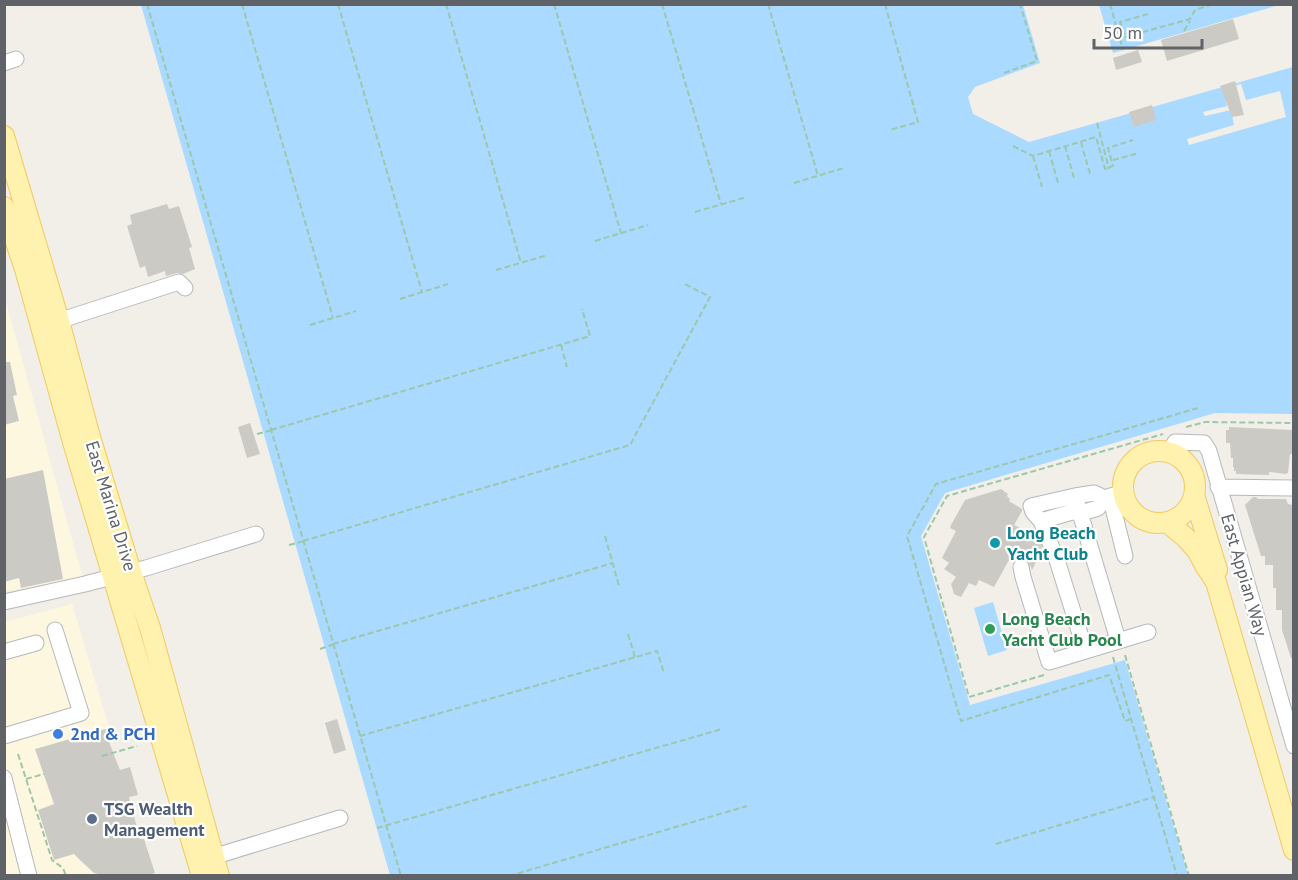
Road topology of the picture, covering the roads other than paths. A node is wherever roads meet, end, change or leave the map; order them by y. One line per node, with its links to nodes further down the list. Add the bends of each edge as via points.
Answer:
1 (4, 136): 4 (main road, East Marina Drive)
2 (4, 207): 4 (main road, East Marina Drive, via 25,269)
3 (186, 288): 4 (street, via 179,282)
4 (50, 323): 18 (main road, East Marina Drive, via 90,437)
5 (1169, 452): 6 (street, East Appian Way, via 1175,442 1204,443); 8 (main road, via 1150,451 1134,459); 9 (main road, via 1190,468)
6 (1218, 487): 7 (street); 27 (street, East Appian Way)
7 (1293, 488)
8 (1112, 495): 10 (street); 11 (street, via 1098,508); 13 (main road, via 1140,518); 16 (street)
9 (1194, 495): 13 (main road, via 1186,511); 19 (main road, East Appian Way, via 1217,568)
10 (1075, 496): 11 (street); 12 (street, via 1031,506)
11 (1081, 513): 12 (street); 23 (street)
12 (1041, 521): 15 (street); 25 (street)
13 (1167, 522): 19 (main road, East Appian Way, via 1197,550)
14 (256, 534): 18 (street)
15 (1036, 541)
16 (1125, 556)
17 (1022, 567): 25 (street, via 1049,662)
18 (122, 574): 20 (street); 33 (main road, East Marina Drive, via 150,628)
19 (1216, 582): 32 (main road, East Appian Way)
20 (4, 602)
21 (55, 630): 28 (street, via 81,713)
22 (1148, 632): 23 (street)
23 (1118, 640): 25 (street)
24 (36, 643): 26 (street)
25 (1085, 650)
26 (4, 652)
27 (1286, 699): 29 (street, East Appian Way)
28 (4, 736)
29 (1293, 747)
30 (5, 783): 34 (street)
31 (340, 818): 33 (street)
32 (1293, 850)
33 (204, 864): 35 (main road, East Marina Drive)
34 (29, 876)
35 (219, 876)

